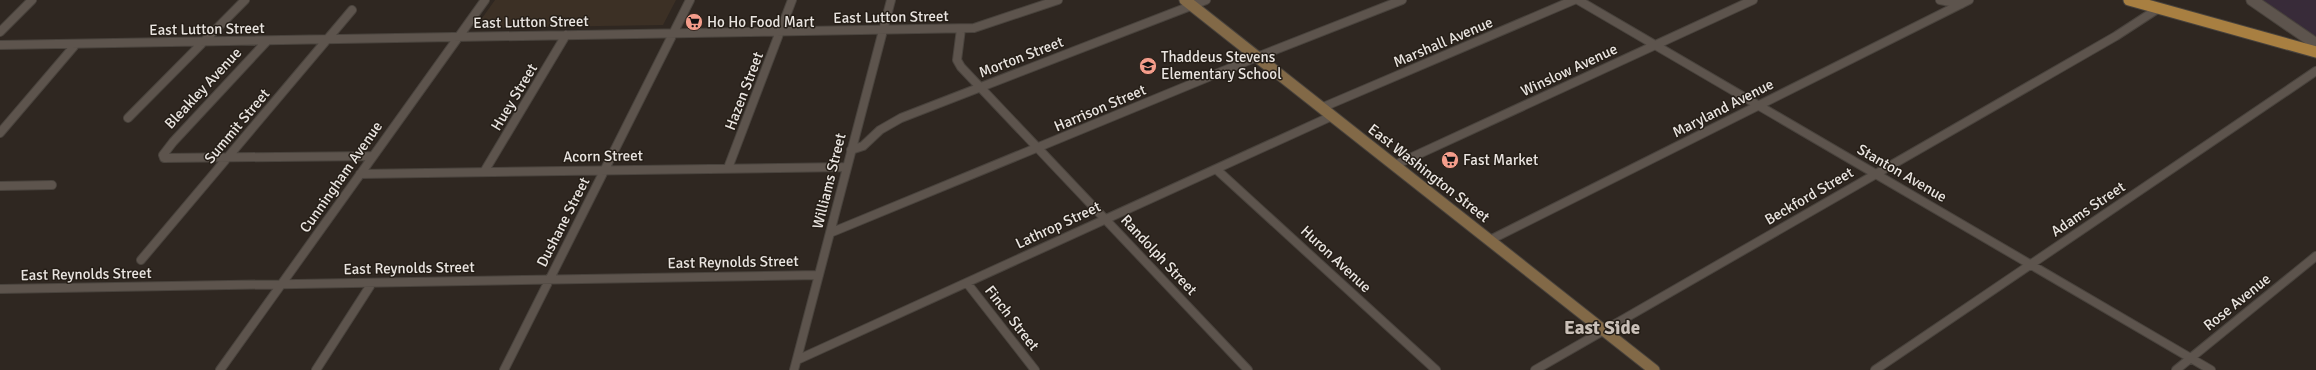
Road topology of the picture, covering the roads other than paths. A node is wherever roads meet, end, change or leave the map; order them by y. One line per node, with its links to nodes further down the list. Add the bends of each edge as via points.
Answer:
1 (32, 0): 25 (street)
2 (245, 0): 32 (street)
3 (485, 0): 29 (street, Cunningham Avenue)
4 (690, 0): 27 (street, Dushane Street)
5 (792, 0): 26 (street, Hazen Street)
6 (891, 0): 24 (street, Williams Street)
7 (1035, 0): 20 (street)
8 (1058, 0): 20 (street, East Lutton Street)
9 (1206, 0): 18 (street, Morton Street)
10 (1402, 0): 38 (street, Harrison Street)
11 (1574, 0): 42 (street, Marshall Avenue)
12 (1578, 0): 36 (street, Stanton Avenue)
13 (1753, 0): 36 (street, Winslow Avenue)
14 (1940, 0): 19 (street)
15 (1969, 0): 19 (street, Maryland Avenue)
16 (2129, 0): 21 (main road)
17 (2252, 0): 34 (street)
18 (1188, 3): 38 (main road, East Washington Street); 40 (street, Morton Street)
19 (1961, 4): 41 (street, Maryland Avenue)
20 (1042, 6): 23 (street, East Lutton Street, via 984,26)
21 (2159, 8): 37 (main road); 57 (street, Beckford Street, via 2116,36)
22 (352, 10): 30 (street, Summit Street)
23 (961, 29): 24 (street, East Lutton Street); 40 (street, Randolph Street, via 958,64)
24 (883, 30): 26 (street, East Lutton Street); 47 (street, Williams Street)
25 (0, 32)
26 (780, 32): 27 (street, East Lutton Street); 52 (street, Hazen Street)
27 (674, 33): 28 (street, East Lutton Street); 54 (street, Dushane Street)
28 (566, 35): 29 (street, East Lutton Street); 55 (street, Huey Street)
29 (458, 37): 30 (street, East Lutton Street); 48 (street, Cunningham Avenue)
30 (328, 39): 31 (street, East Lutton Street); 49 (street, Summit Street)
31 (267, 41): 32 (street, East Lutton Street); 49 (street, Bleakley Avenue, via 163,155 164,158)
32 (204, 42): 33 (street, East Lutton Street); 44 (street)
33 (76, 44): 35 (street, East Lutton Street); 45 (street)
34 (2316, 44)
35 (0, 45)
36 (1655, 45): 41 (street, Stanton Avenue); 50 (street, Winslow Avenue)
37 (2316, 52)
38 (1257, 57): 42 (main road, East Washington Street); 46 (street, Harrison Street)
39 (2316, 71): 65 (street, Adams Street)
40 (980, 87): 46 (street, Randolph Street); 47 (street, Morton Street, via 901,118 880,130 863,146)
41 (1758, 105): 57 (street, Stanton Avenue); 62 (street, Maryland Avenue)
42 (1321, 108): 43 (main road, East Washington Street)
43 (1332, 116): 50 (main road, East Washington Street); 53 (street, Lathrop Street)
44 (128, 118)
45 (0, 133)
46 (1039, 148): 60 (street, Randolph Street); 61 (street, Harrison Street)
47 (851, 150): 51 (street, Williams Street)
48 (373, 156): 49 (street); 56 (street, Cunningham Avenue)
49 (229, 157): 64 (street, Summit Street)
50 (1395, 165): 62 (main road, East Washington Street)
51 (847, 167): 52 (street, Acorn Street); 61 (street, Williams Street)
52 (728, 168): 54 (street, Acorn Street)
53 (1216, 169): 60 (street, Lathrop Street); 81 (street, Huron Avenue)
54 (604, 170): 55 (street, Acorn Street); 67 (street, Dushane Street)
55 (484, 172): 56 (street, Acorn Street)
56 (360, 174): 70 (street, Cunningham Avenue)
57 (1876, 174): 65 (street, Stanton Avenue); 72 (street, Beckford Street)
58 (52, 185): 59 (street)
59 (0, 186)
60 (1106, 219): 69 (street, Lathrop Street); 80 (street, Randolph Street)
61 (830, 234): 66 (street, Williams Street)
62 (1490, 240): 72 (main road, East Washington Street)
63 (2316, 256): 73 (street, Rose Avenue)
64 (141, 260)
65 (2032, 264): 73 (street, Stanton Avenue); 84 (street, Adams Street)
66 (819, 275): 67 (street, East Reynolds Street); 74 (street, Williams Street)
67 (550, 280): 68 (street, East Reynolds Street); 77 (street, Dushane Street)
68 (372, 283): 70 (street, East Reynolds Street); 76 (street)
69 (967, 283): 74 (street, Lathrop Street); 79 (street, Finch Street)
70 (282, 284): 71 (street, East Reynolds Street); 75 (street, Cunningham Avenue)
71 (0, 289)
72 (1603, 330): 82 (street, Beckford Street); 83 (main road, East Washington Street)
73 (2191, 358): 85 (street, Rose Avenue); 86 (street, Stanton Avenue)
74 (797, 360): 78 (street, Williams Street)
75 (220, 370)
76 (316, 370)
77 (504, 370)
78 (794, 370)
79 (1035, 370)
80 (1248, 370)
81 (1436, 370)
82 (1534, 370)
83 (1654, 370)
84 (1875, 370)
85 (2176, 370)
86 (2211, 370)

